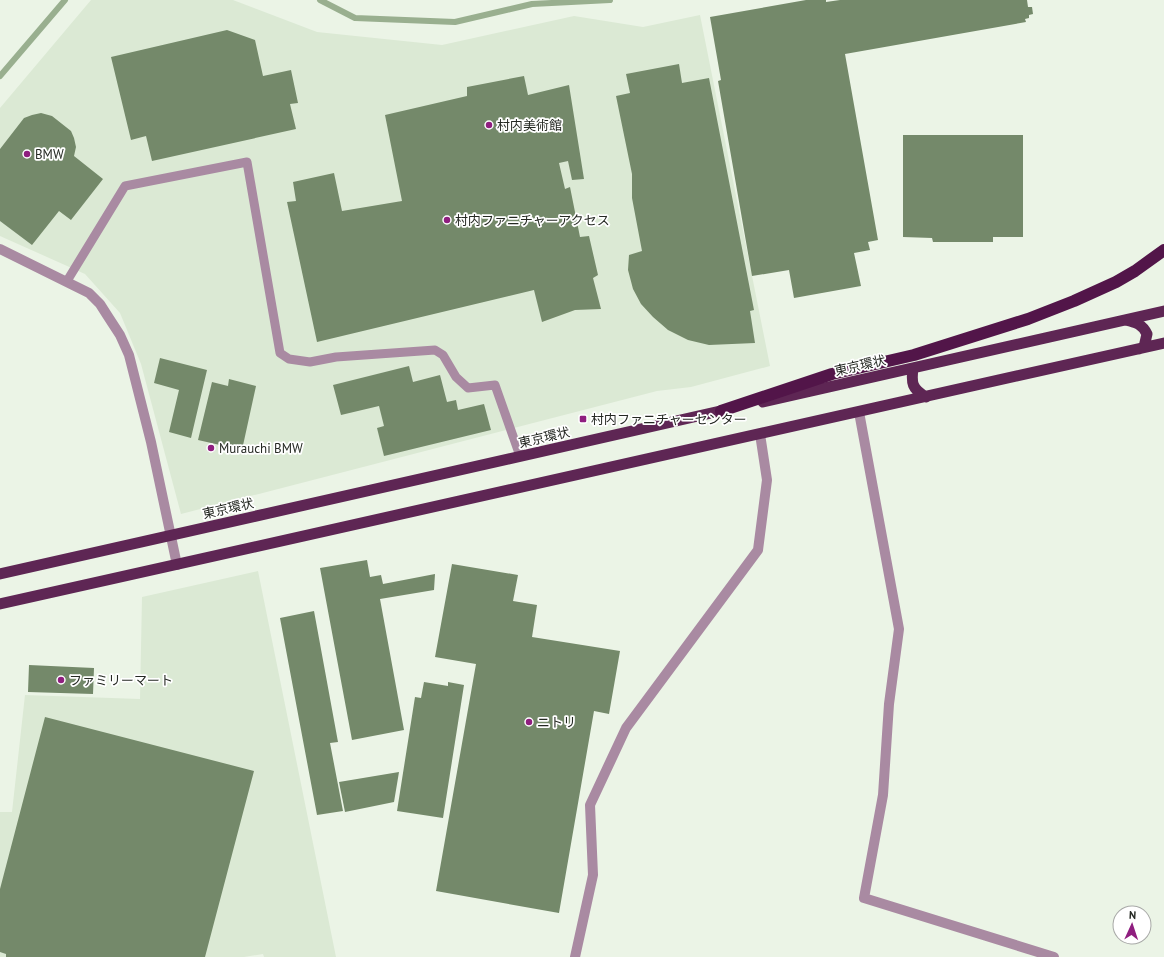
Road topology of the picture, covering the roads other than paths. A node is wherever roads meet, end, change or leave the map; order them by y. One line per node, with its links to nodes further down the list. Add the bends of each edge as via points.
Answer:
1 (0, 249): 3 (street)
2 (1164, 250): 10 (highway, via 1116,282 1028,319 914,355 832,374)
3 (67, 281): 13 (lane, via 125,186 247,162 280,353 289,359 310,362 336,357 435,350 443,355 456,377 468,388 495,385); 14 (street, via 88,293 100,304 120,335 129,355)
4 (1164, 311): 5 (highway, 東京環状)
5 (1125, 320): 7 (highway, via 1141,325 1147,334 1144,347); 8 (highway, 東京環状)
6 (1164, 343): 7 (highway)
7 (1139, 349): 9 (highway)
8 (913, 368): 9 (highway, via 911,380 918,392); 10 (highway, 東京環状)
9 (926, 397): 11 (highway)
10 (721, 411): 13 (highway, 東京環状)
11 (859, 412): 12 (highway); 19 (street, via 899,629 888,704 883,795 864,898)
12 (760, 434): 15 (highway); 18 (street, via 767,480 758,550 626,728 590,805 593,876)
13 (520, 456): 14 (highway, 東京環状)
14 (171, 535): 15 (street); 16 (highway, 東京環状)
15 (177, 565): 17 (highway)
16 (0, 574)
17 (0, 604)
18 (575, 957)
19 (1054, 957)

